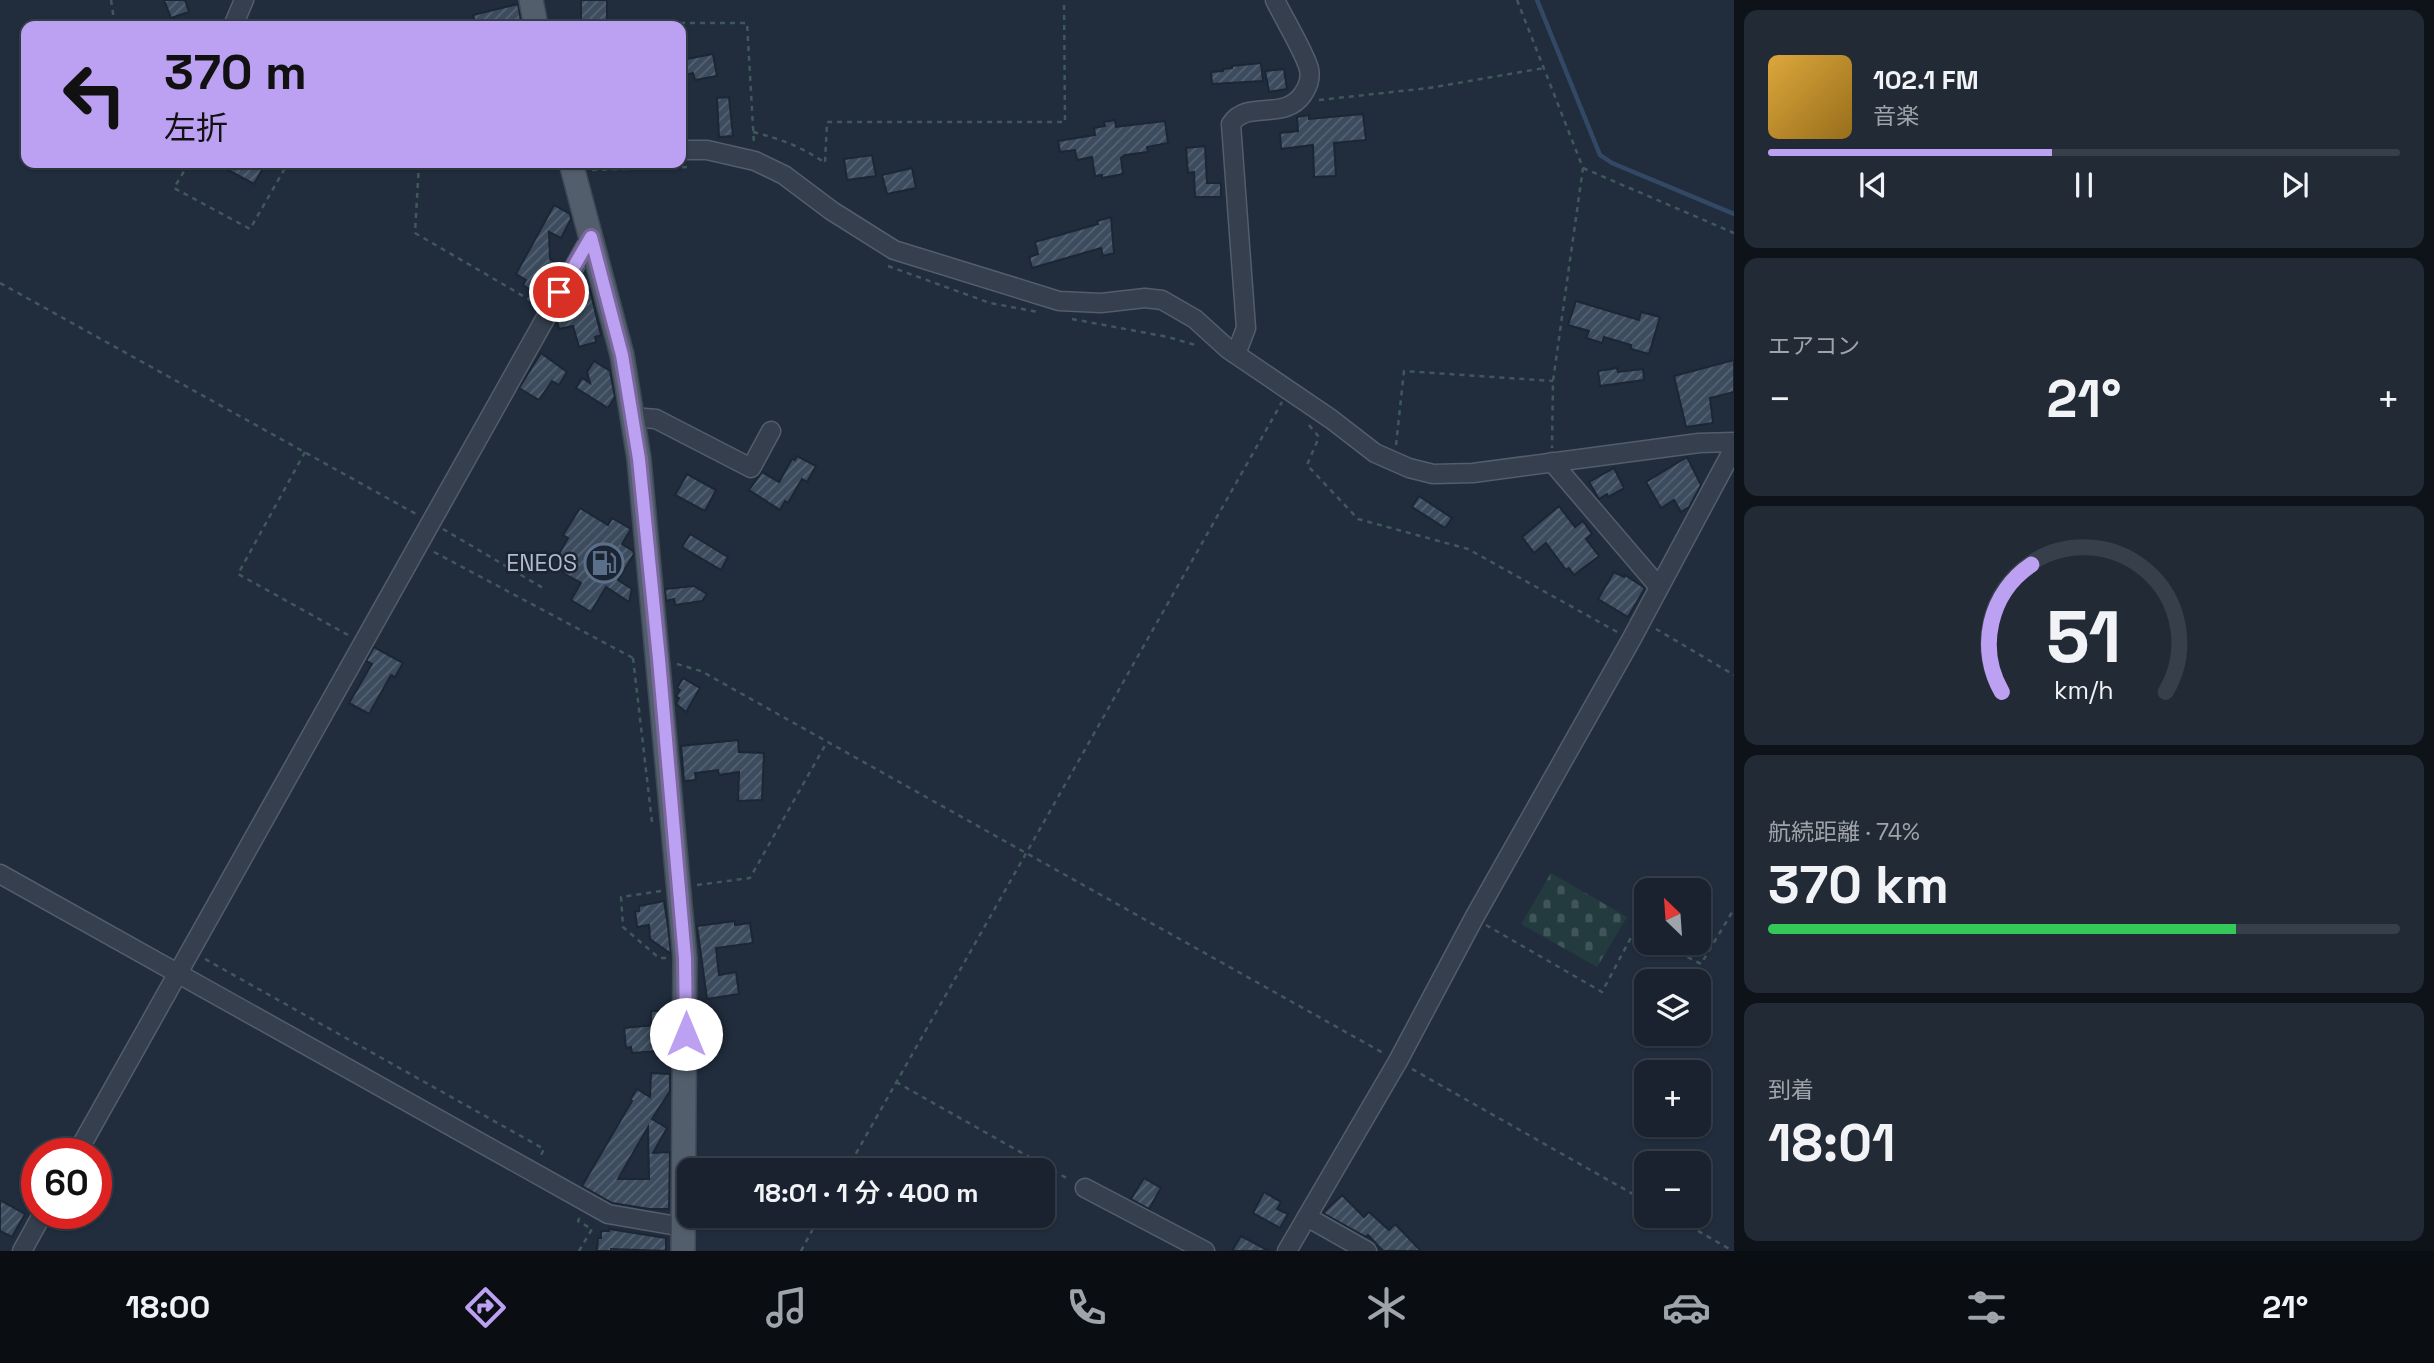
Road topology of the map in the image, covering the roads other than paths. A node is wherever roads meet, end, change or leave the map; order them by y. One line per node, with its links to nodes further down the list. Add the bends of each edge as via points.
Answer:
1 (244, 0): 4 (street)
2 (531, 0): 5 (main road)
3 (1275, 0): 9 (street, via 1309,68 1309,84 1288,108 1245,113 1231,124 1246,328)
4 (235, 21)
5 (535, 21)
6 (686, 150): 9 (street, via 755,161 784,175 894,250 1059,301 1162,300 1195,319)
7 (572, 168): 8 (main road)
8 (591, 237): 10 (main road); 17 (street)
9 (1236, 354): 14 (street, via 1391,460 1433,474)
10 (633, 417): 11 (street, via 656,419 751,468); 19 (main road, via 660,666 670,890 685,958)
11 (771, 431)
12 (1734, 442): 14 (street)
13 (1734, 448): 15 (street)
14 (1552, 462): 15 (street)
15 (1659, 587): 21 (street)
16 (0, 874): 17 (street)
17 (178, 972): 18 (street); 22 (street, via 608,1214)
18 (84, 1138)
19 (684, 1158)
20 (1085, 1188): 27 (street)
21 (1307, 1217): 28 (street); 29 (street)
22 (677, 1226)
23 (683, 1228): 26 (main road)
24 (34, 1229): 25 (street)
25 (22, 1251)
26 (683, 1251)
27 (1205, 1251)
28 (1287, 1251)
29 (1367, 1251)

